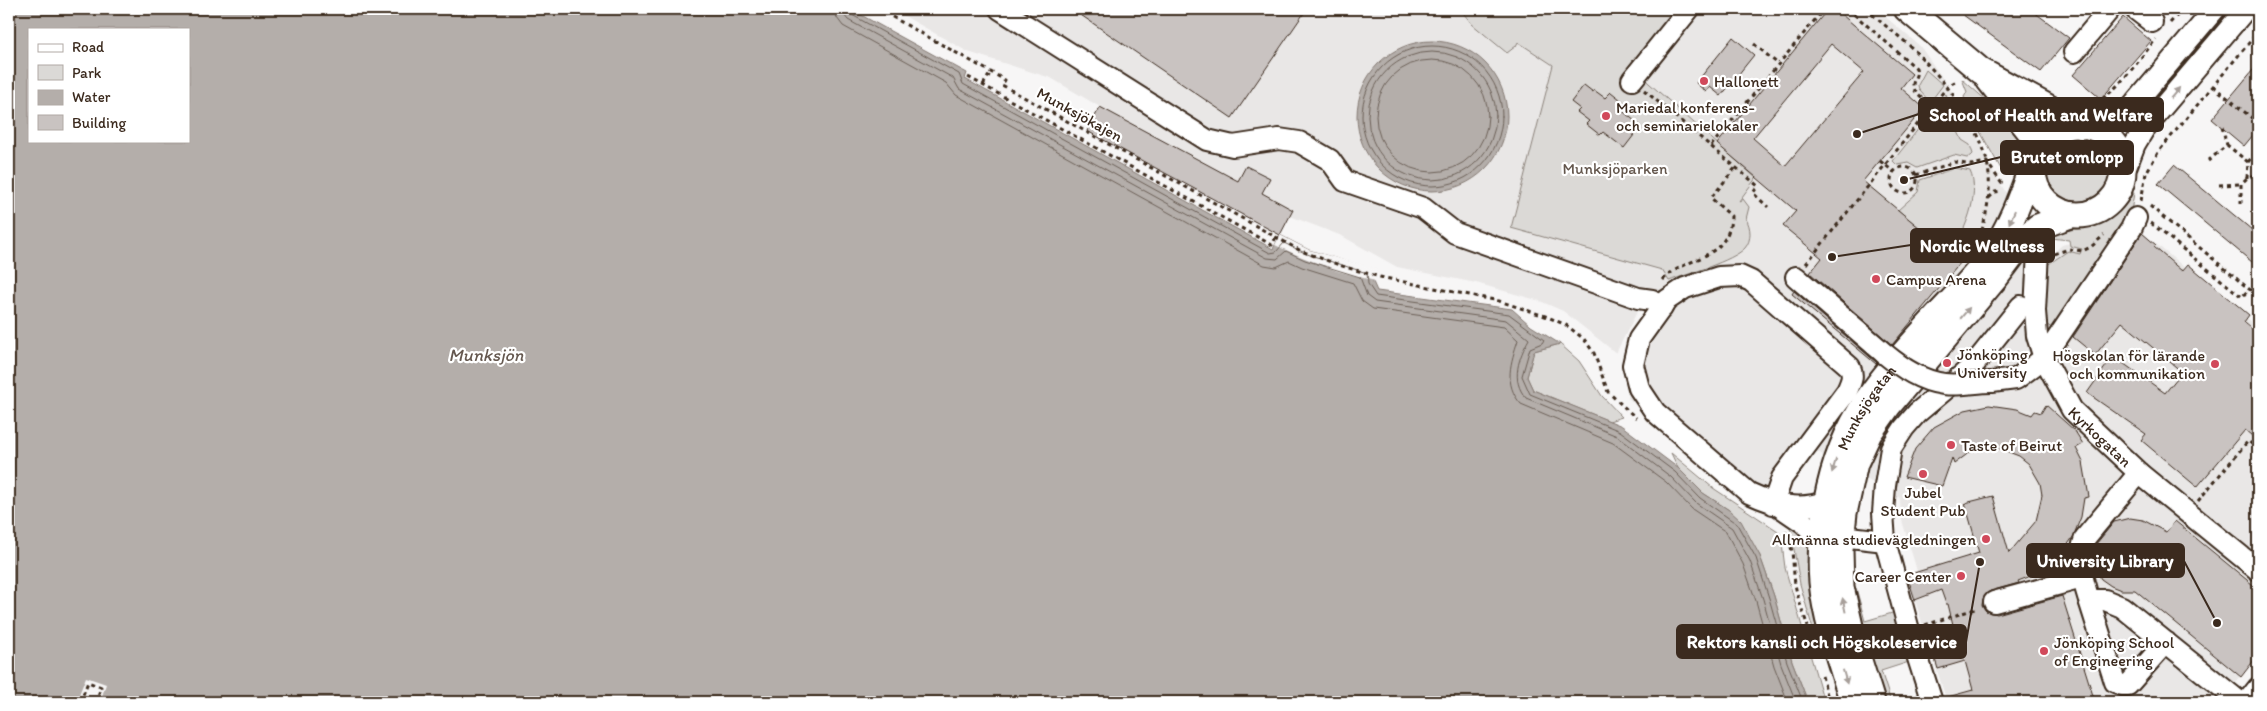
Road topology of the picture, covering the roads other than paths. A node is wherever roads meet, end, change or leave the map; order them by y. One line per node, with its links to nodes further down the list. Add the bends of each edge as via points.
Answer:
1 (1000, 9): 19 (street, via 1207,140 1233,146 1279,139 1300,142 1330,160 1345,181 1423,208 1455,233)
2 (1907, 9): 10 (main road)
3 (2110, 9): 9 (street)
4 (2136, 9): 8 (street)
5 (2215, 9): 12 (street, via 2126,114 2111,124)
6 (2246, 9): 14 (street, one-way to 6, via 2144,130)
7 (1688, 10): 11 (street)
8 (2161, 26)
9 (2074, 52)
10 (1981, 71): 12 (main road); 13 (main road, via 2032,134)
11 (1632, 80)
12 (2088, 127): 13 (main road, via 2070,126 2058,130); 14 (main road, via 2114,143 2121,160)
13 (2038, 151): 15 (main road, via 2033,168 2039,193 2058,211); 23 (main road, Munksjögatan, one-way to 23, via 2010,220 1989,258 1891,368 1853,420 1832,472)
14 (2122, 178): 15 (main road, via 2109,203 2084,215)
15 (2070, 215): 25 (main road, Munksjögatan, one-way to 15, via 1863,444 1876,423 2027,236 2038,227)
16 (2136, 218): 21 (street, via 2132,229)
17 (2038, 251): 21 (street, Kyrkogatan, via 2035,312 2037,336)
18 (1796, 277): 21 (street, bridge, via 1885,354 1925,379 1945,384 2016,380)
19 (1658, 305): 24 (street, via 1639,339 1633,365 1639,388 1655,412 1749,493); 24 (street, via 1685,288 1719,277 1740,276 1751,281 1850,367 1852,379 1847,391 1782,478)
20 (2021, 306): 26 (street, via 1973,366 1917,413 1891,448 1884,504)
21 (2044, 358): 22 (street, Kyrkogatan, via 2072,410)
22 (2139, 473): 27 (street, Kyrkogatan); 28 (street, via 2085,538 2080,550)
23 (1826, 501): 24 (street, via 1803,508); 25 (main road, Munksjögatan)
24 (1775, 504): 25 (street)
25 (1831, 538): 26 (street); 33 (main road, Munksjögatan, one-way to 33, via 1821,566 1824,596); 34 (main road, Munksjögatan, one-way to 25, via 1855,648)
26 (1885, 541): 35 (street)
27 (2258, 570)
28 (2082, 578): 29 (street); 30 (street)
29 (2089, 600): 31 (street, via 2105,600 2122,607); 31 (street, via 2115,682 2128,685)
30 (1994, 602)
31 (2166, 642): 36 (street)
32 (2258, 688): 37 (street)
33 (1853, 702)
34 (1872, 702)
35 (1932, 702)
36 (2240, 702)
37 (2247, 702)

